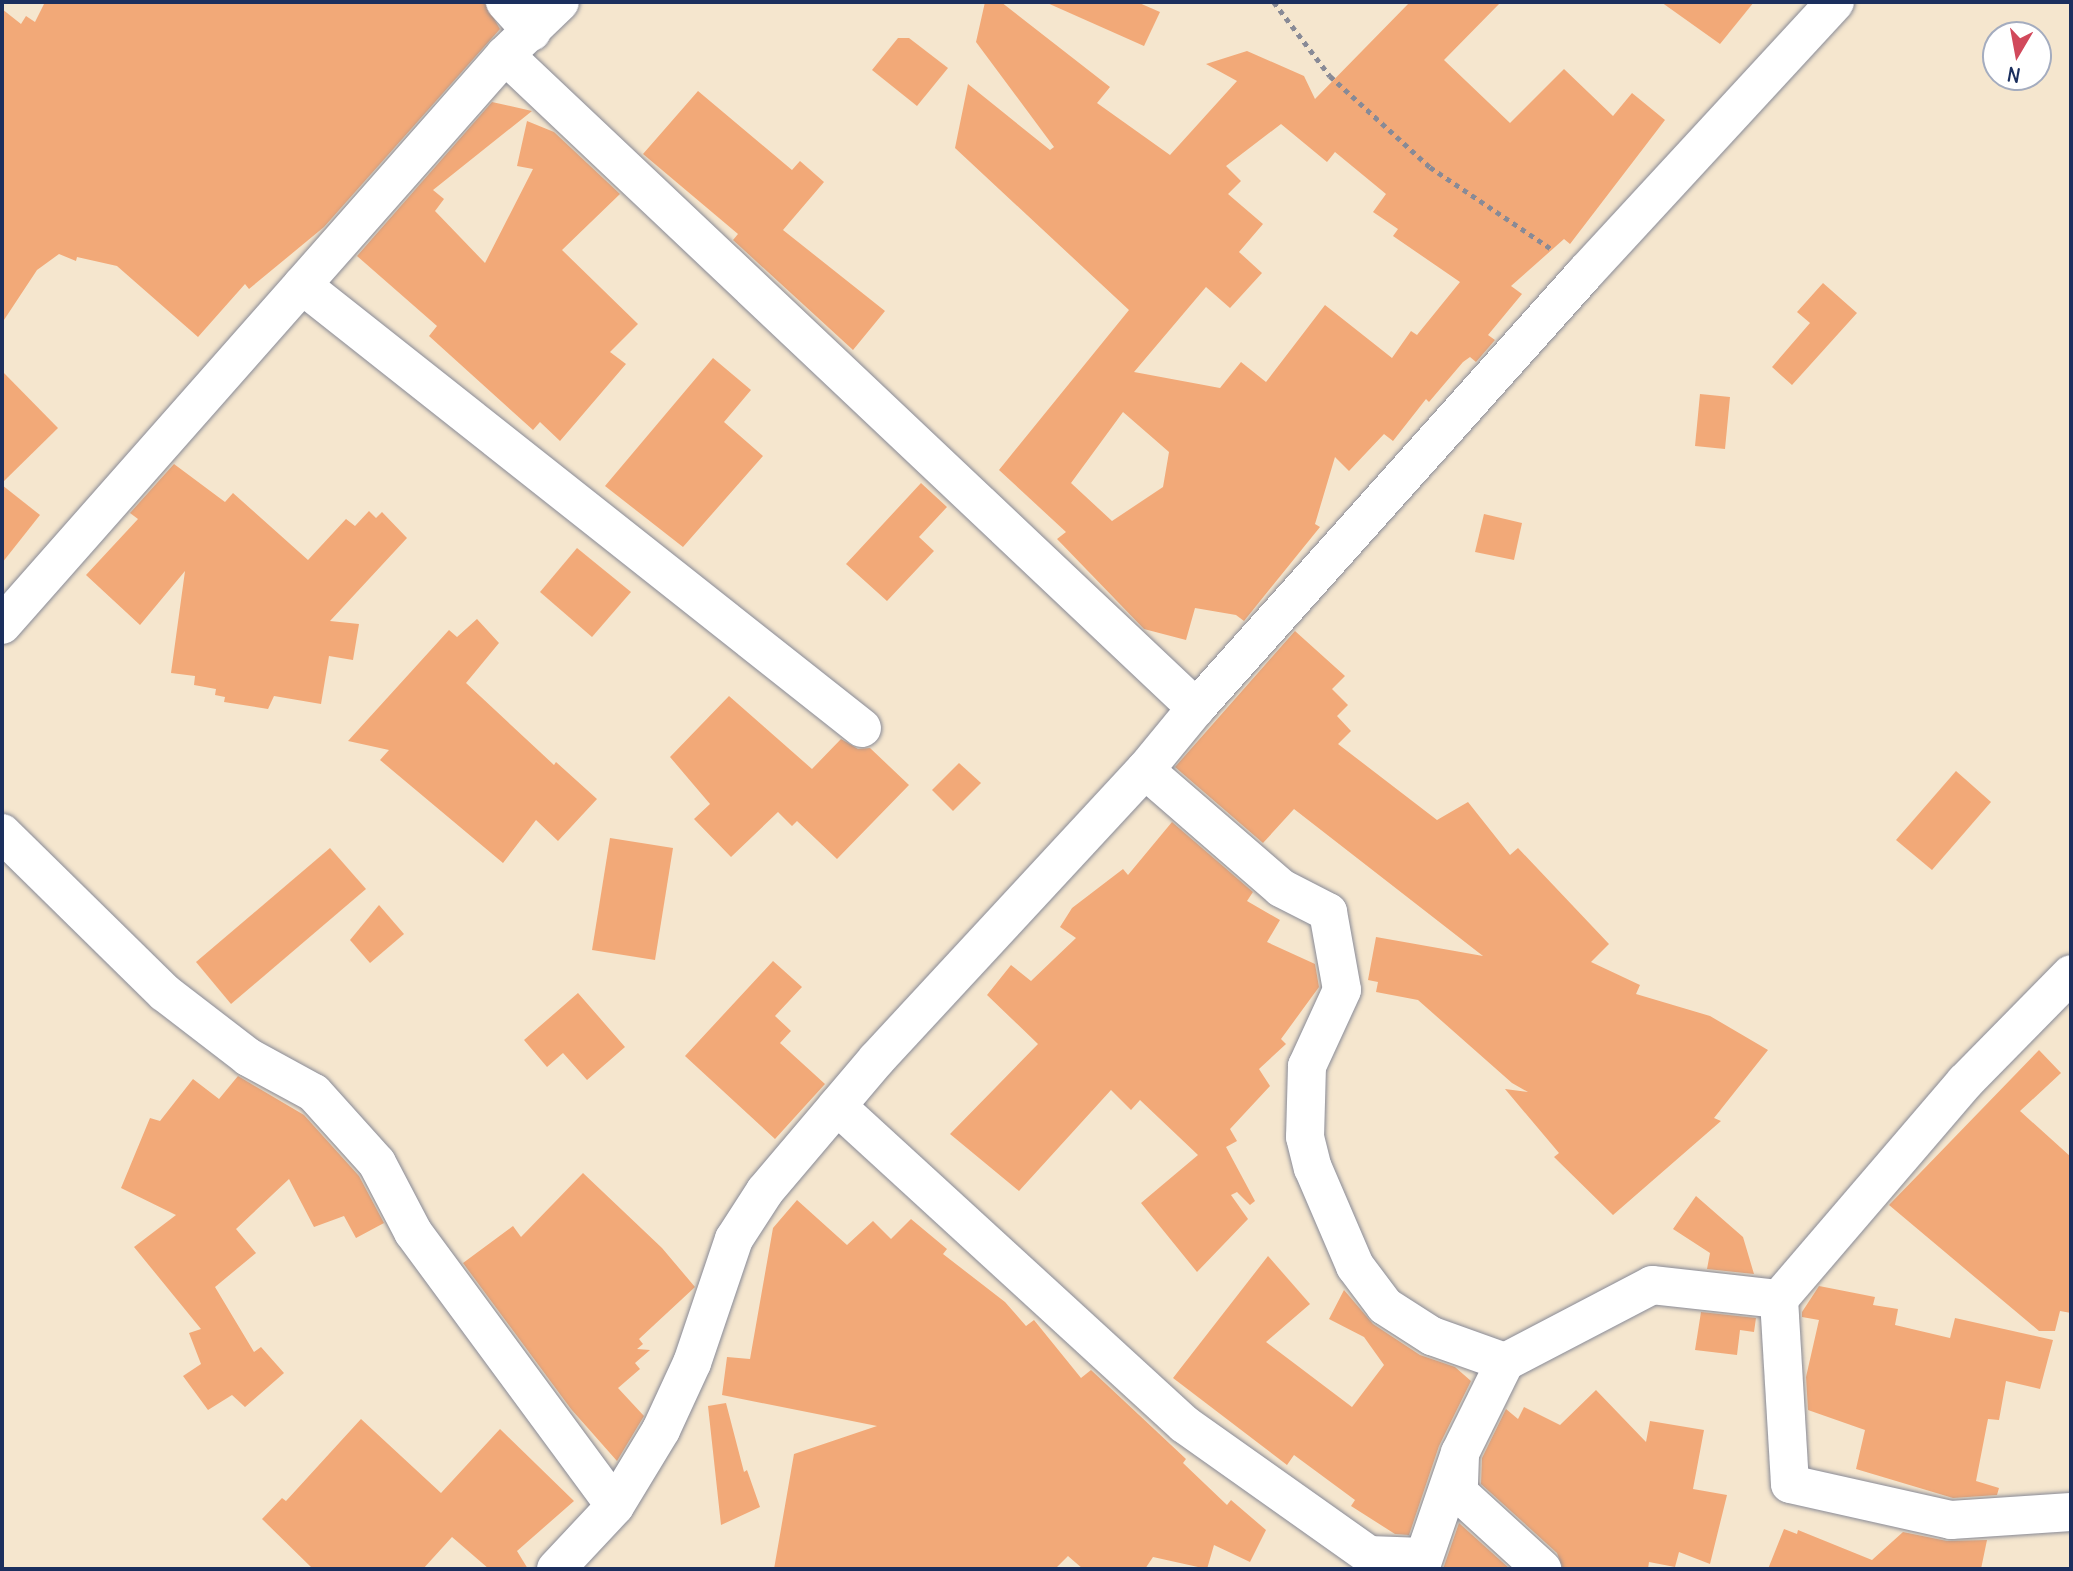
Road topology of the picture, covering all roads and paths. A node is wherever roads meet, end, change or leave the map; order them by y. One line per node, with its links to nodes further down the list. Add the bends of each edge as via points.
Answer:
1 (505, 2): 5 (street)
2 (560, 2): 5 (street)
3 (1274, 2): 6 (path, via 1330,76 1430,167)
4 (1835, 2): 6 (street)
5 (519, 44): 7 (street); 9 (street)
6 (1586, 272): 9 (street)
7 (302, 285): 8 (street); 10 (street)
8 (2, 625)
9 (1196, 708): 11 (street)
10 (862, 729)
11 (1145, 770): 14 (street); 16 (street, via 1281,888 1328,912 1342,990 1307,1066 1305,1137 1313,1168 1355,1266 1385,1306 1432,1336)
12 (2, 833): 18 (street, via 165,993 248,1057 314,1093 377,1163 413,1232)
13 (2071, 974): 15 (street, via 1965,1082)
14 (837, 1106): 18 (street, via 765,1191 734,1239 692,1363 661,1430); 20 (street, via 1184,1424 1369,1555)
15 (1779, 1299): 16 (street, via 1652,1285); 19 (street, via 1790,1483 1951,1520)
16 (1505, 1362): 17 (street)
17 (1460, 1453): 20 (street); 22 (street, via 1459,1493)
18 (615, 1506): 21 (street)
19 (2071, 1511)
20 (1422, 1563)
21 (556, 1569)
22 (1542, 1569)

